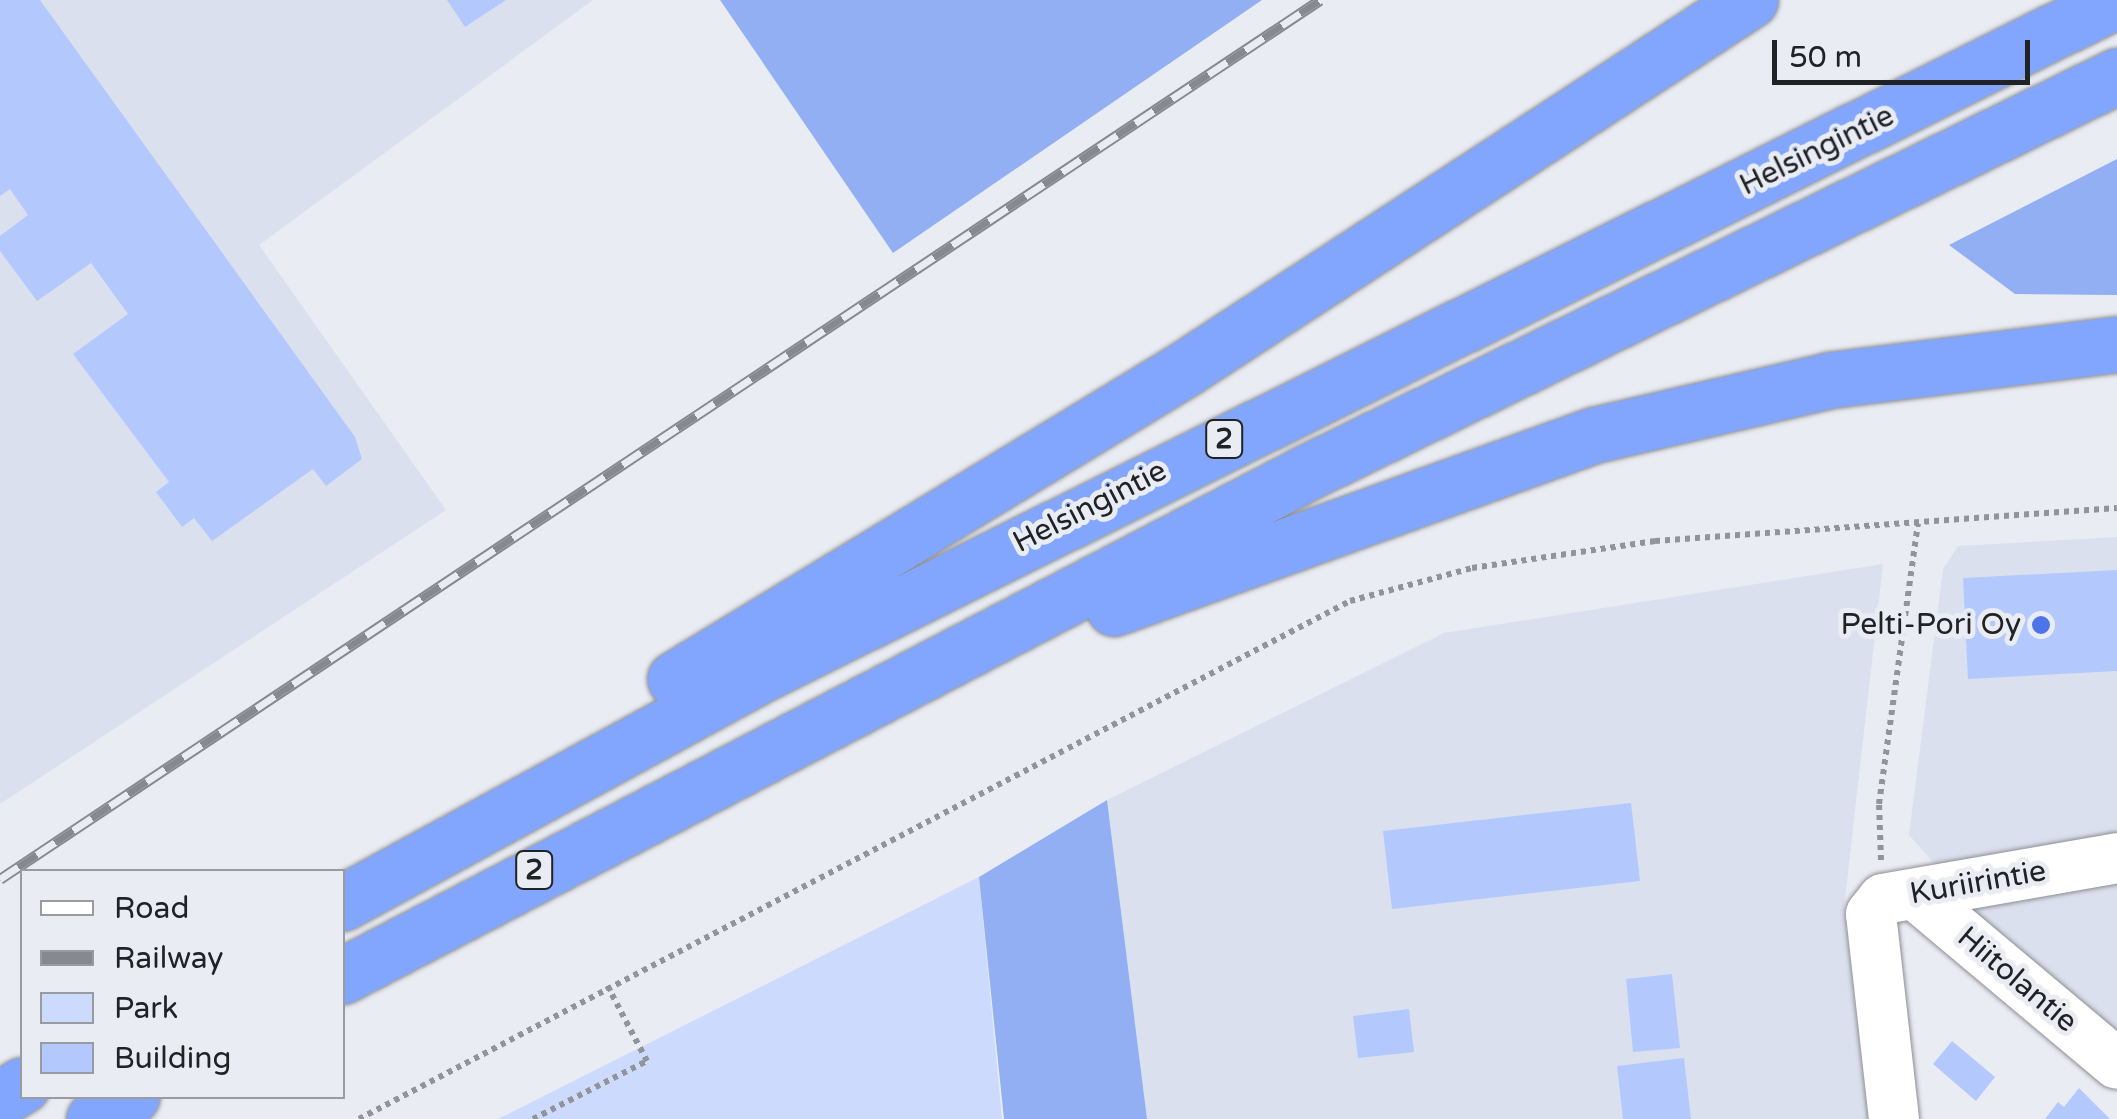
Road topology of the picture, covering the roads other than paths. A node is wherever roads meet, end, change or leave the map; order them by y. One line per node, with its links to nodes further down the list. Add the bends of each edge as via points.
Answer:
1 (1750, 0): 7 (highway, via 1166,380)
2 (2117, 0): 9 (highway, Helsingintie / 2, via 756,677)
3 (2117, 76): 5 (highway, 2)
4 (2117, 344): 5 (highway, via 1830,380 1594,435 1196,573 947,688)
5 (728, 768): 10 (highway, 2)
6 (2117, 858): 8 (street, Kuriirintie)
7 (345, 882)
8 (1900, 897): 11 (street, Hiitolantie); 14 (street, Kuriirintie, via 1871,914)
9 (345, 901)
10 (345, 974)
11 (2117, 1064)
12 (127, 1099): 13 (highway)
13 (94, 1119)
14 (1894, 1119)

